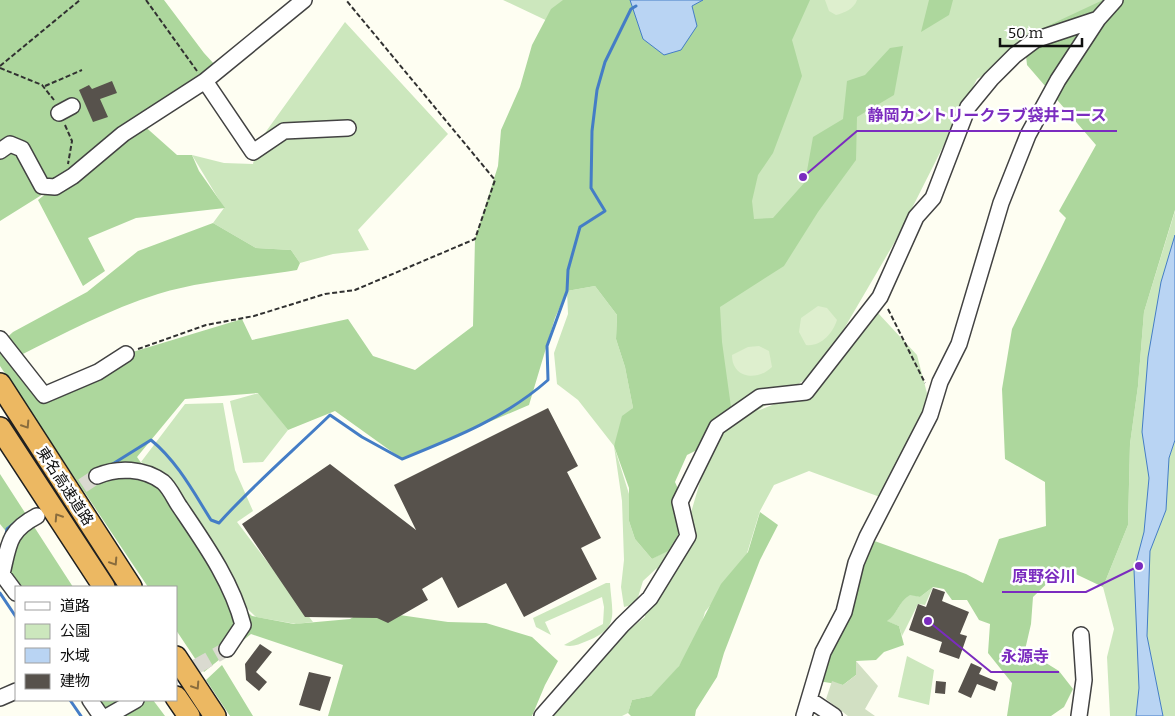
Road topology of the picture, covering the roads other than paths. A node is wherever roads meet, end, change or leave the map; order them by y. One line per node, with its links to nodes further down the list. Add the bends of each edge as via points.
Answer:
1 (304, 0): 4 (street)
2 (1115, 0): 3 (street)
3 (1098, 20): 23 (street, via 1058,80 1028,135 1001,203 959,344 940,382 930,416 856,563 844,612 823,652); 30 (street, via 1035,40 1015,55 985,86 968,108 933,198 916,217 880,297 806,392 760,397 717,427 680,502 688,536 650,598)
4 (204, 81): 5 (street, via 252,152 284,131); 6 (street, via 144,119 55,187 42,186 22,149 10,144)
5 (348, 128)
6 (0, 151)
7 (0, 339): 8 (street, via 44,395 98,372)
8 (126, 354)
9 (0, 384): 15 (highway, 東名高速道路, one-way to 15)
10 (0, 428): 14 (highway, 東名高速道路, one-way to 10)
11 (97, 476): 18 (street, via 112,470 141,472 164,483 203,541 239,608 243,625)
12 (36, 516): 13 (street, via 20,525 10,543)
13 (1, 574): 16 (street)
14 (103, 586)
15 (130, 586)
16 (15, 591)
17 (1081, 635): 33 (street, via 1084,680)
18 (227, 649)
19 (178, 660): 29 (highway, one-way to 29)
20 (15, 691): 21 (street)
21 (0, 698)
22 (178, 700): 28 (highway)
23 (810, 700): 31 (street); 32 (street)
24 (91, 701): 26 (street)
25 (134, 701): 27 (street)
26 (101, 716)
27 (108, 716)
28 (188, 716)
29 (215, 716)
30 (542, 716)
31 (804, 716)
32 (834, 716)
33 (1079, 716)

